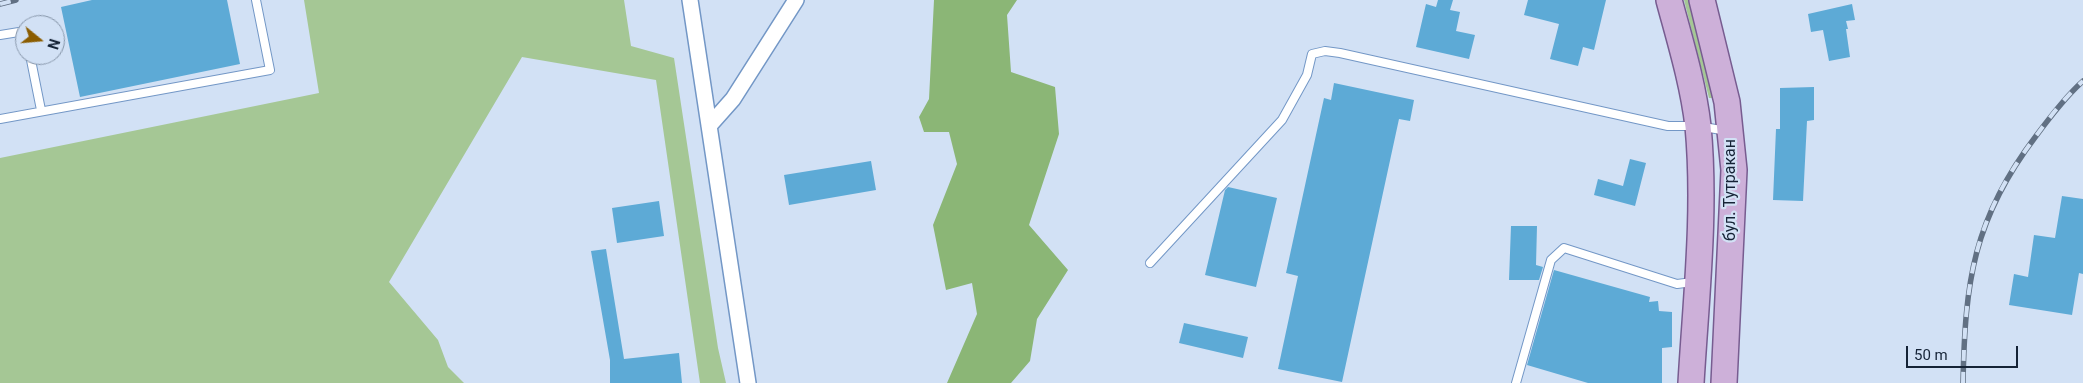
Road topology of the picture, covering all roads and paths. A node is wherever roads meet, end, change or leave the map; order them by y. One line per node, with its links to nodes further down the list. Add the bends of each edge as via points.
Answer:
1 (256, 0): 9 (lane, via 270,70)
2 (690, 0): 11 (street)
3 (796, 0): 11 (street, via 733,99)
4 (1669, 0): 12 (main road, бул. Тутракан)
5 (1702, 0): 13 (main road, бул. Тутракан, via 1721,71)
6 (15, 33): 7 (lane)
7 (0, 35)
8 (32, 65): 9 (lane)
9 (41, 110): 10 (lane)
10 (0, 119)
11 (709, 126): 16 (street)
12 (1698, 126): 13 (lane); 14 (lane, via 1668,126 1340,53 1325,51 1312,54 1307,75 1282,120); 15 (main road, бул. Тутракан, via 1701,188)
13 (1731, 132): 19 (main road, бул. Тутракан, via 1734,190)
14 (1150, 263)
15 (1697, 281): 17 (lane, via 1677,284 1564,248 1551,260); 18 (main road, бул. Тутракан)
16 (748, 383)
17 (1516, 383)
18 (1691, 383)
19 (1724, 383)

